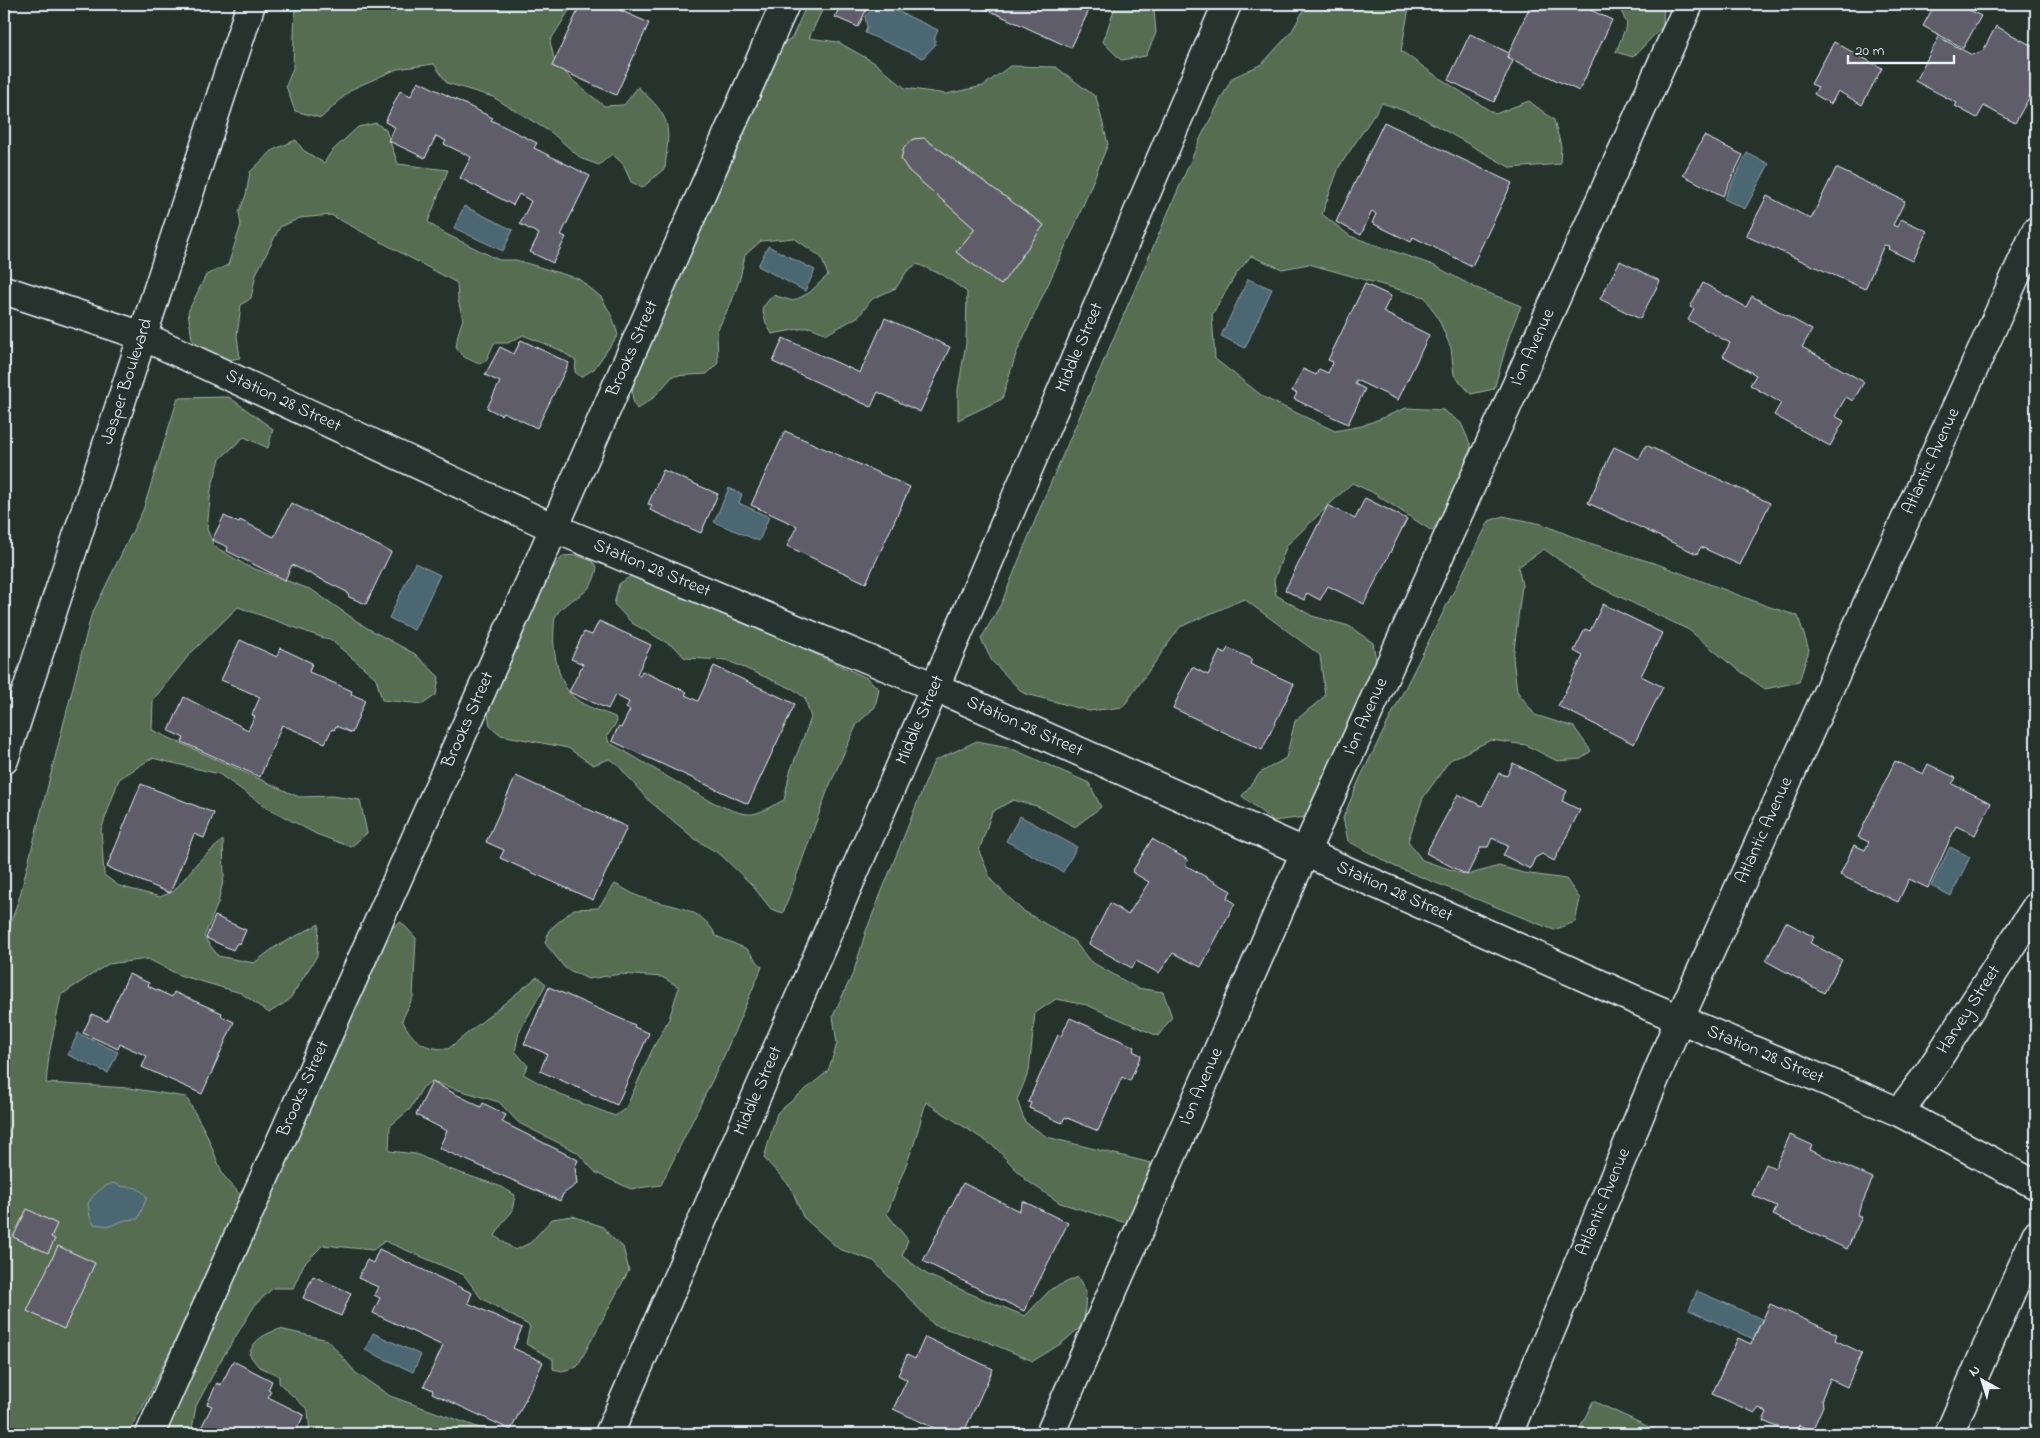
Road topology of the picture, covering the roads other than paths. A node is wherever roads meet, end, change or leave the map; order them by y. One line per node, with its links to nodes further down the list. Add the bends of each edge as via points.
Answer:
1 (251, 4): 7 (street, Jasper Boulevard)
2 (785, 4): 8 (street, Brooks Street)
3 (1227, 4): 9 (street, Middle Street)
4 (1689, 4): 11 (street, I'on Avenue)
5 (2036, 231): 13 (street, Atlantic Avenue)
6 (4, 290): 7 (street, Station 28 Street)
7 (143, 336): 8 (street, Station 28 Street); 10 (street, Jasper Boulevard)
8 (554, 528): 9 (street, Station 28 Street); 17 (street, Brooks Street)
9 (935, 687): 11 (street, Station 28 Street); 18 (street, Middle Street)
10 (4, 760)
11 (1306, 852): 13 (street, Station 28 Street); 19 (street, I'on Avenue)
12 (2036, 907): 14 (street, Harvey Street, via 1928,1074)
13 (1680, 1018): 14 (street, Station 28 Street); 20 (street, Atlantic Avenue)
14 (1899, 1112): 15 (street, Station 28 Street)
15 (2036, 1185)
16 (2036, 1235): 21 (street)
17 (150, 1434)
18 (609, 1434)
19 (1050, 1434)
20 (1508, 1434)
21 (1949, 1434)

